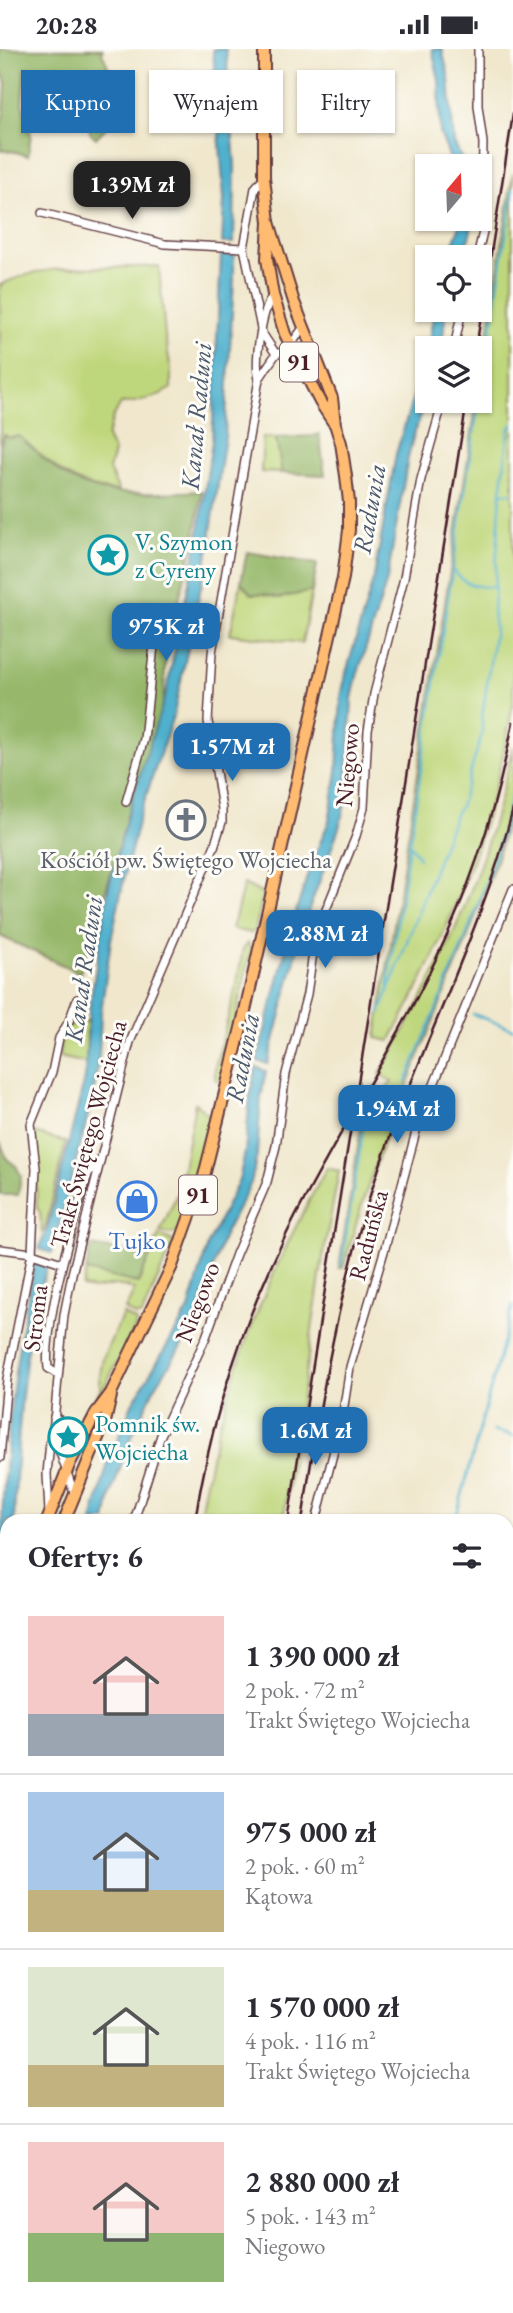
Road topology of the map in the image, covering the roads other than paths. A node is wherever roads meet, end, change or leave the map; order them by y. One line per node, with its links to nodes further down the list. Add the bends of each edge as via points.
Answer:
1 (264, 49): 3 (main road, Trakt Świętego Wojciecha / 91)
2 (478, 49): 6 (street, via 485,223)
3 (264, 177): 5 (main road, Trakt Świętego Wojciecha / 91); 7 (street, Trakt Świętego Wojciecha, via 255,188)
4 (42, 213): 7 (street, via 164,244)
5 (269, 222): 8 (main road, Trakt Świętego Wojciecha / 91, via 267,259); 9 (main road, Trakt Świętego Wojciecha / 91)
6 (480, 245)
7 (240, 248): 10 (street, Trakt Świętego Wojciecha)
8 (273, 295): 10 (street, Trakt Świętego Wojciecha); 11 (main road, Trakt Świętego Wojciecha / 91)
9 (303, 328): 11 (street, Trakt Świętego Wojciecha); 15 (main road, Trakt Świętego Wojciecha / 91, via 332,398)
10 (262, 333): 12 (street, Trakt Świętego Wojciecha); 13 (street, Trakt Świętego Wojciecha)
11 (290, 345): 12 (street, Trakt Świętego Wojciecha); 15 (main road, Trakt Świętego Wojciecha / 91)
12 (276, 354): 13 (street, Trakt Świętego Wojciecha)
13 (259, 379): 20 (street, Trakt Świętego Wojciecha, via 212,653 208,721 222,821 130,1042)
14 (440, 413): 35 (street, Niegowo, via 374,694 364,808 314,946 267,1182 161,1436)
15 (335, 425): 25 (main road, Trakt Świętego Wojciecha / 91, via 348,502 343,578 242,1024 191,1217)
16 (155, 636): 17 (street, via 144,739)
17 (126, 801)
18 (513, 889): 36 (street, Raduńska, via 418,1124 350,1367)
19 (77, 999): 22 (street, via 31,1124 36,1168)
20 (99, 1163): 23 (street, Stroma, via 88,1174); 24 (street, Trakt Świętego Wojciecha, via 72,1274)
21 (0, 1249): 22 (street, Stroma)
22 (34, 1254): 23 (street, Stroma); 29 (street, via 7,1379)
23 (62, 1263): 24 (street, Stroma, via 47,1354 48,1369)
24 (57, 1374): 26 (street, Trakt Świętego Wojciecha)
25 (111, 1393): 27 (main road, Trakt Świętego Wojciecha / 91); 31 (main road, Trakt Świętego Wojciecha / 91, via 106,1418)
26 (54, 1417): 27 (street, via 76,1429); 28 (street, Trakt Świętego Wojciecha)
27 (89, 1427): 30 (main road, Trakt Świętego Wojciecha / 91)
28 (53, 1432): 30 (street, Trakt Świętego Wojciecha); 32 (street, Trakt Świętego Wojciecha)
29 (0, 1458)
30 (66, 1470): 31 (street, Trakt Świętego Wojciecha); 33 (main road, Trakt Świętego Wojciecha / 91)
31 (74, 1493): 34 (main road, Trakt Świętego Wojciecha / 91)
32 (48, 1514)
33 (49, 1514)
34 (66, 1514)
35 (136, 1514)
36 (318, 1514)

